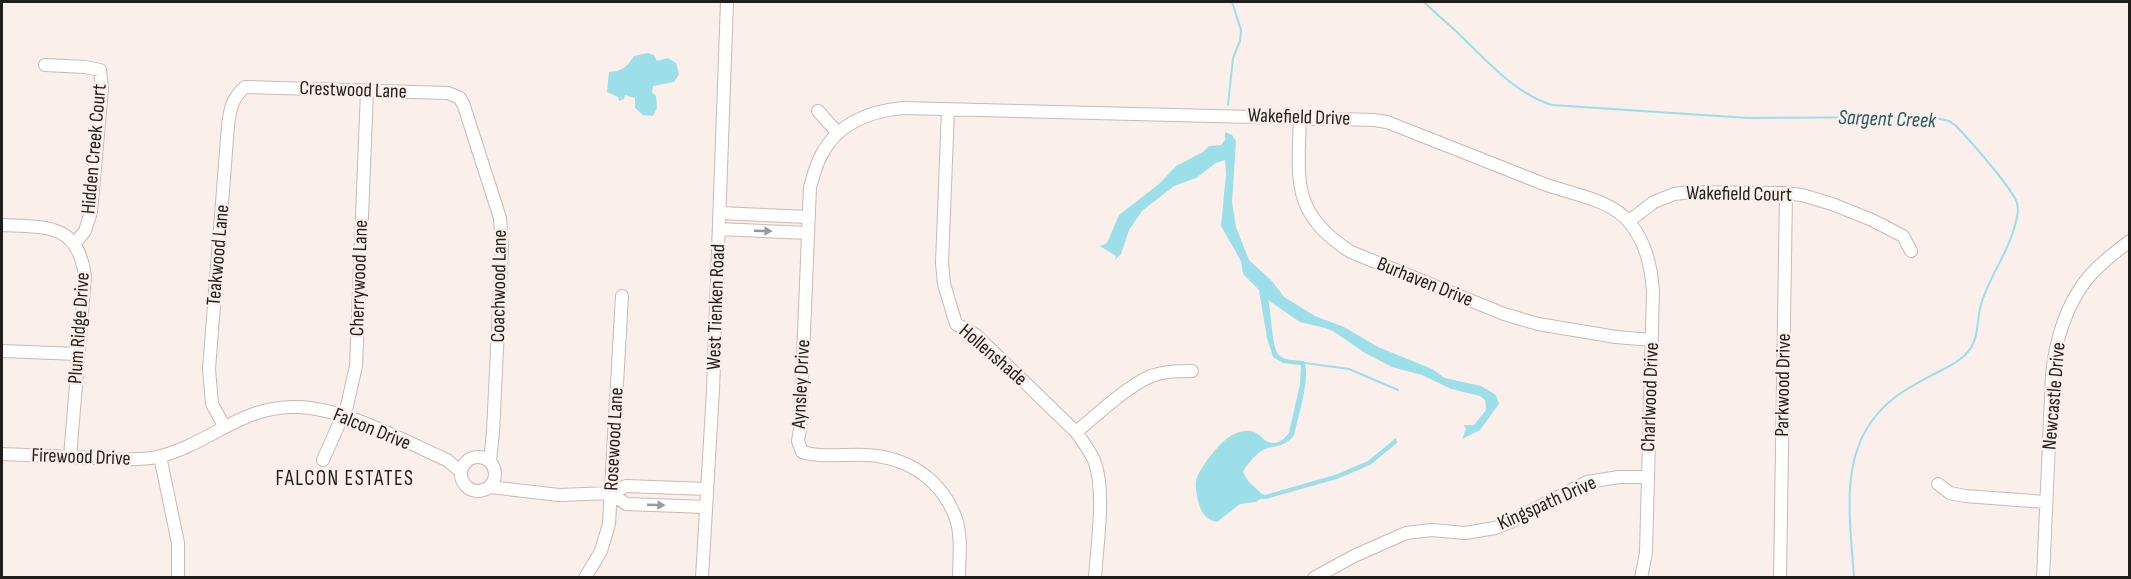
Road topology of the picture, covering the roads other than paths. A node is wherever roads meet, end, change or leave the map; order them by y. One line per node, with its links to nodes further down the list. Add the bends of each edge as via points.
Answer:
1 (727, 2): 11 (street, West Tienken Road)
2 (45, 65): 18 (street, Hidden Creek Court, via 100,70 102,89 91,212 86,231)
3 (245, 87): 4 (street, Crestwood Lane); 26 (street, Teakwood Lane, via 235,96 230,109 209,369 212,404)
4 (367, 91): 5 (street, Crestwood Lane, via 448,93); 25 (street, Cherrywood Lane, via 356,366)
5 (460, 98): 32 (street, Coachwood Lane, via 500,218 502,246 493,432 490,445)
6 (948, 109): 8 (street, Wakefield Drive); 9 (street, Wakefield Drive, via 884,110 866,115); 27 (street, Hollenshade, via 942,263 956,324 976,335)
7 (818, 111): 9 (street)
8 (1300, 117): 13 (street, Wakefield Drive, via 1387,122 1553,187 1585,195); 21 (street, Burhaven Drive, via 1300,188 1307,207 1317,225 1351,252 1538,324)
9 (838, 133): 12 (street, Aynsley Drive, via 819,159 810,187)
10 (1786, 194): 13 (street, Wakefield Court, via 1674,194 1654,202); 19 (street, Wakefield Court, via 1822,201 1872,220 1903,236); 49 (street, Parkwood Drive)
11 (720, 213): 12 (street); 15 (street, West Tienken Road)
12 (808, 217): 16 (street, Aynsley Drive)
13 (1629, 221): 21 (street, Charlwood Drive, via 1644,245 1651,268)
14 (2, 225): 18 (street, Plum Ridge Drive, via 51,228)
15 (719, 230): 16 (street, one-way to 16); 38 (street, West Tienken Road)
16 (808, 233): 46 (street, Aynsley Drive, via 798,441 802,452 869,455 892,459 922,472 948,501 957,523)
17 (2130, 241): 40 (street, Newcastle Drive, via 2088,277 2061,329 2052,375)
18 (75, 243): 23 (street, Plum Ridge Drive, via 85,276)
19 (1911, 251)
20 (622, 296): 39 (street, Rosewood Lane)
21 (1652, 340): 34 (street, Charlwood Drive)
22 (2, 351): 23 (street)
23 (78, 354): 30 (street, Plum Ridge Drive)
24 (1192, 371): 27 (street, via 1150,377)
25 (342, 415): 26 (street, Falcon Drive, via 314,408 284,407 255,413); 31 (street, Cherrywood Lane); 32 (street, Falcon Drive, via 447,460)
26 (224, 426): 29 (street, Falcon Drive)
27 (1076, 432): 47 (street, Hollenshade, via 1099,476)
28 (2, 454): 30 (street, Firewood Drive)
29 (160, 456): 30 (street, Firewood Drive); 43 (street, via 177,543)
30 (70, 457)
31 (323, 460)
32 (474, 462): 33 (street); 36 (street, Falcon Drive, via 461,478 468,488 479,491)
33 (496, 474): 36 (street); 37 (street)
34 (1648, 477): 42 (street, Kingspath Drive, via 1587,482 1495,528 1466,533 1406,533); 48 (street, Charlwood Drive, via 1646,553)
35 (1938, 484): 40 (street, via 1950,493)
36 (490, 487): 37 (street)
37 (514, 489): 39 (street, via 559,495)
38 (706, 489): 39 (street, via 626,486); 41 (street, West Tienken Road)
39 (611, 493): 41 (street, one-way to 41, via 626,504); 44 (street, Rosewood Lane, via 608,529 601,551)
40 (2046, 502): 50 (street, Newcastle Drive)
41 (706, 507): 45 (street, West Tienken Road)
42 (1317, 577)
43 (178, 578)
44 (585, 578)
45 (702, 578)
46 (958, 578)
47 (1095, 578)
48 (1641, 578)
49 (1780, 578)
50 (2043, 578)

